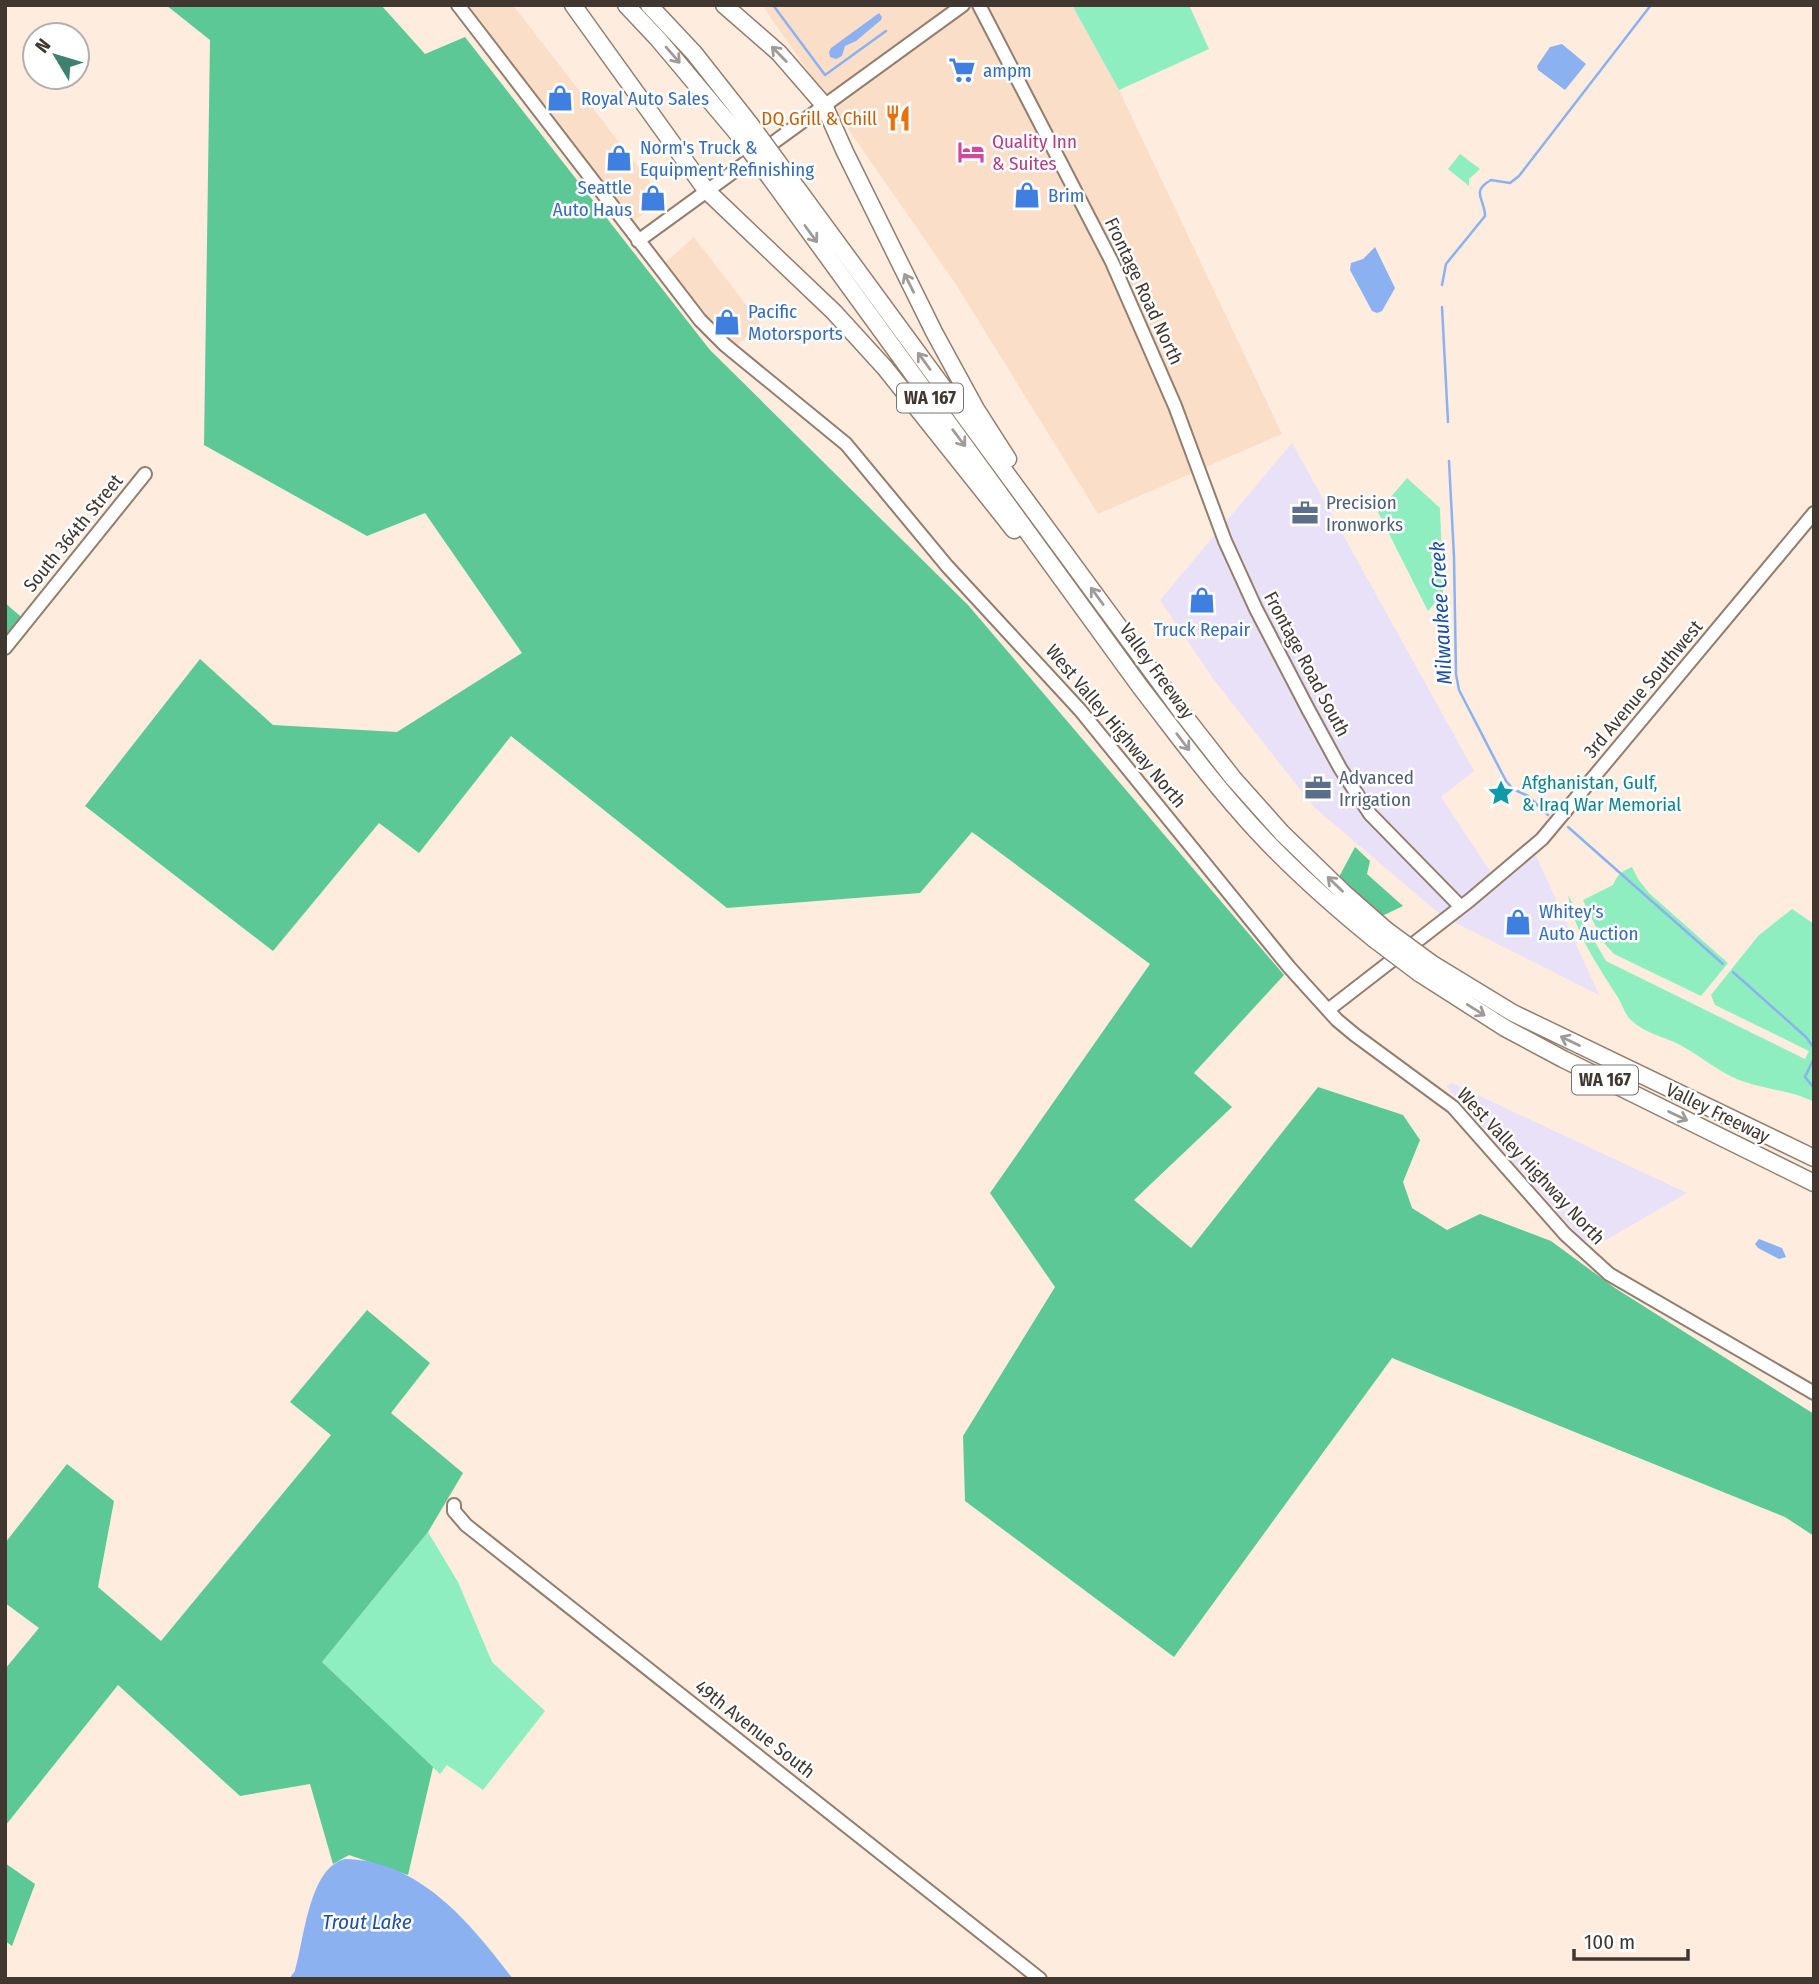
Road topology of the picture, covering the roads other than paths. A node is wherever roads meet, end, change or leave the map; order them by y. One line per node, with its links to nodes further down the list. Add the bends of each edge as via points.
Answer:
1 (458, 5): 12 (street, West Valley Highway North)
2 (573, 5): 11 (highway)
3 (626, 5): 9 (highway, Valley Freeway / WA 167, one-way to 9)
4 (649, 5): 9 (highway, Valley Freeway / WA 167, via 694,53)
5 (724, 5): 8 (highway, one-way to 5, via 779,53)
6 (963, 5): 8 (street)
7 (979, 5): 13 (street, Frontage Road North, via 1112,262)
8 (824, 105): 11 (street); 16 (highway, one-way to 8, via 976,409)
9 (743, 129): 10 (highway, Valley Freeway / WA 167, bridge)
10 (777, 174): 16 (highway, Valley Freeway / WA 167, one-way to 10); 18 (highway, Valley Freeway / WA 167, one-way to 18)
11 (706, 190): 12 (street); 18 (highway, via 834,312 885,368 1105,650)
12 (638, 241): 22 (street, West Valley Highway North, via 713,335 846,444 947,566 1087,717)
13 (1175, 406): 19 (street, Frontage Road South, via 1225,541 1340,768 1370,814)
14 (145, 474): 17 (street, South 364th Street)
15 (1814, 513): 19 (street, 3rd Avenue Southwest, via 1553,827)
16 (1080, 574): 20 (highway, Valley Freeway / WA 167, one-way to 16, via 1233,778)
17 (5, 648)
18 (1142, 688): 20 (highway, Valley Freeway / WA 167, one-way to 20, via 1267,843 1324,897)
19 (1460, 906): 22 (street, 3rd Avenue Southwest)
20 (1380, 934): 21 (highway, Valley Freeway / WA 167, bridge)
21 (1425, 968): 23 (highway, Valley Freeway / WA 167, one-way to 21); 24 (highway, Valley Freeway / WA 167, one-way to 24, via 1505,1028)
22 (1328, 1010): 25 (street, West Valley Highway North, via 1452,1107 1565,1234 1609,1274)
23 (1814, 1158)
24 (1814, 1183)
25 (1814, 1393)
26 (454, 1505): 27 (street, 49th Avenue South, via 466,1525)
27 (1040, 1979)

